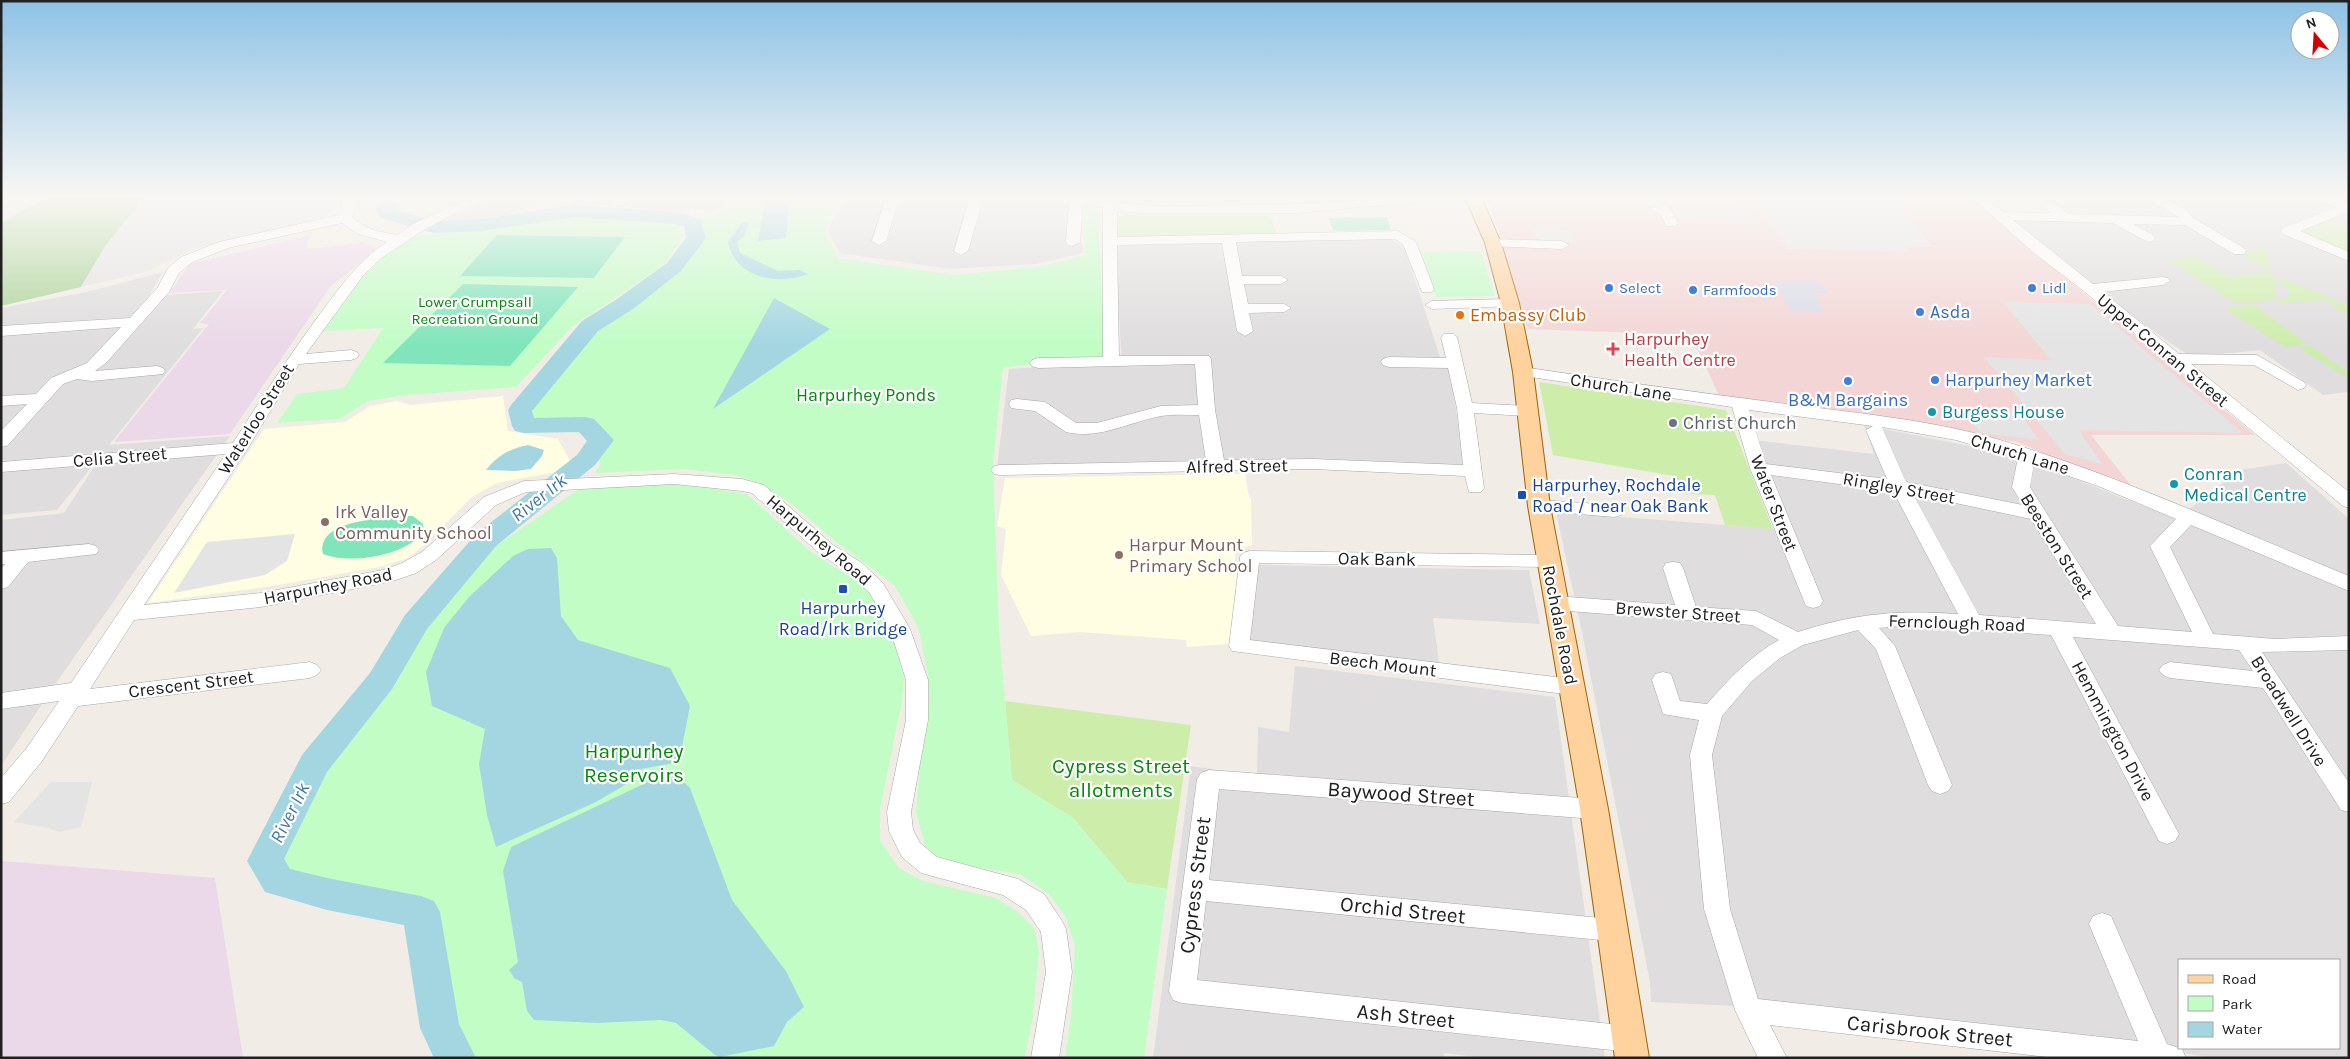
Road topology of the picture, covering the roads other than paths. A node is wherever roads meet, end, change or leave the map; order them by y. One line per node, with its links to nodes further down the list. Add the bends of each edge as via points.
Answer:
1 (219, 246): 23 (street, via 200,252 177,266 164,289)
2 (390, 246): 28 (street, Waterloo Street, via 357,274)
3 (962, 246): 11 (street)
4 (1109, 246): 30 (street)
5 (1229, 246): 14 (street)
6 (1411, 246): 17 (street)
7 (1494, 246): 19 (main road, Rochdale Road)
8 (2035, 246): 18 (street, Upper Conran Street)
9 (2231, 246): 12 (street)
10 (2324, 246): 13 (street)
11 (961, 251)
12 (2239, 251)
13 (2349, 257)
14 (1235, 280): 15 (street); 22 (street)
15 (1281, 280)
16 (2163, 281): 18 (street)
17 (1427, 289)
18 (2090, 289): 29 (street, Upper Conran Street)
19 (1510, 303): 20 (street); 35 (main road, Rochdale Road)
20 (1432, 305)
21 (1284, 308): 22 (street)
22 (1240, 309): 25 (street)
23 (134, 322): 24 (street); 36 (street, via 97,363)
24 (1, 331)
25 (1245, 331)
26 (1449, 337): 33 (street, Alfred Street)
27 (351, 355): 28 (street)
28 (294, 360): 47 (street, Waterloo Street)
29 (2174, 360): 37 (street, via 2257,360); 54 (street, Upper Conran Street)
30 (1111, 361): 32 (street); 43 (street, via 1203,359)
31 (1389, 362): 33 (street)
32 (1038, 363)
33 (1456, 363): 42 (street, Alfred Street)
34 (157, 371): 36 (street, via 92,376)
35 (1523, 372): 41 (street, Church Lane); 44 (main road, Rochdale Road)
36 (74, 373): 38 (street, via 57,381)
37 (2298, 385)
38 (43, 398): 39 (street); 46 (street)
39 (1, 401)
40 (1017, 404): 43 (street, via 1039,406 1072,428 1105,427 1161,411)
41 (1739, 404): 48 (street, Church Lane, via 1870,420 1994,444); 51 (street, Water Street)
42 (1465, 408): 44 (street); 49 (street, Alfred Street, via 1475,479 1355,464)
43 (1207, 410): 49 (street)
44 (1526, 411): 55 (main road, Rochdale Road)
45 (1875, 430): 53 (street)
46 (1, 442)
47 (239, 448): 50 (street, Celia Street); 70 (street, Waterloo Street)
48 (2028, 454): 57 (street, Beeston Street, via 2021,487); 58 (street, Church Lane)
49 (1216, 466): 52 (street, Alfred Street)
50 (1, 467)
51 (1760, 468): 53 (street, Ringley Street); 67 (street, Water Street)
52 (1000, 470)
53 (1899, 486): 57 (street, Ringley Street); 72 (street)
54 (2349, 502)
55 (1539, 506): 56 (street); 62 (main road, Rochdale Road)
56 (1614, 511)
57 (2038, 514): 74 (street, Beeston Street)
58 (2188, 517): 65 (street, Church Lane); 76 (street, via 2160,546)
59 (89, 550): 60 (street)
60 (22, 556): 61 (street); 64 (street)
61 (1, 558)
62 (1548, 561): 66 (street, Oak Bank, via 1250,557); 68 (main road, Rochdale Road)
63 (1673, 568): 69 (street)
64 (1, 582)
65 (2349, 584)
66 (1244, 600): 83 (street, Beech Mount, via 1239,646)
67 (1813, 601)
68 (1555, 603): 69 (street, Brewster Street); 83 (main road, Rochdale Road)
69 (1688, 613): 75 (street, Brewster Street, via 1756,618)
70 (129, 614): 84 (street, Waterloo Street); 101 (street, Harpurhey Road, via 261,600 397,573 429,556 490,501 524,487 700,480 758,489 876,588 900,629 917,680 917,720 899,812 901,831 911,850 930,866 1010,886 1036,902 1053,929 1059,972)
71 (1862, 622): 72 (street, Fernclough Road, via 1909,618); 75 (street, Fernclough Road); 89 (street, via 1885,646)
72 (1973, 622): 73 (street, Fernclough Road)
73 (2058, 628): 74 (street, Fernclough Road); 93 (street, Hemmington Drive)
74 (2112, 633): 76 (street, Fernclough Road)
75 (1796, 640): 86 (street, Fernclough Road, via 1756,665)
76 (2207, 642): 78 (street, Fernclough Road)
77 (2349, 643): 78 (street, Fernclough Road, via 2304,646)
78 (2246, 644): 82 (street, Broadwell Drive)
79 (310, 670): 84 (street, Crescent Street)
80 (2170, 670): 82 (street)
81 (1664, 680): 86 (street, via 1671,708)
82 (2269, 681): 91 (street, Broadwell Drive)
83 (1572, 688): 92 (main road, Rochdale Road)
84 (75, 694): 85 (street); 90 (street, Waterloo Street, via 34,755)
85 (1, 701)
86 (1712, 714): 98 (street, Fernclough Road, via 1701,755 1717,909)
87 (1209, 779): 88 (street, Baywood Street); 94 (street, Cypress Street)
88 (1264, 783): 92 (street, Baywood Street)
89 (1940, 785)
90 (1, 795)
91 (2349, 803)
92 (1594, 808): 96 (main road, Rochdale Road)
93 (2166, 834)
94 (1195, 889): 96 (street, Orchid Street); 97 (street, Cypress Street)
95 (2102, 924): 100 (street)
96 (1610, 930): 99 (main road, Rochdale Road)
97 (1182, 991): 99 (street, Ash Street)
98 (1748, 1010): 100 (street, Carisbrook Street); 102 (street, Fernclough Road)
99 (1631, 1048)
100 (2165, 1057)
101 (1045, 1058)
102 (1773, 1058)

